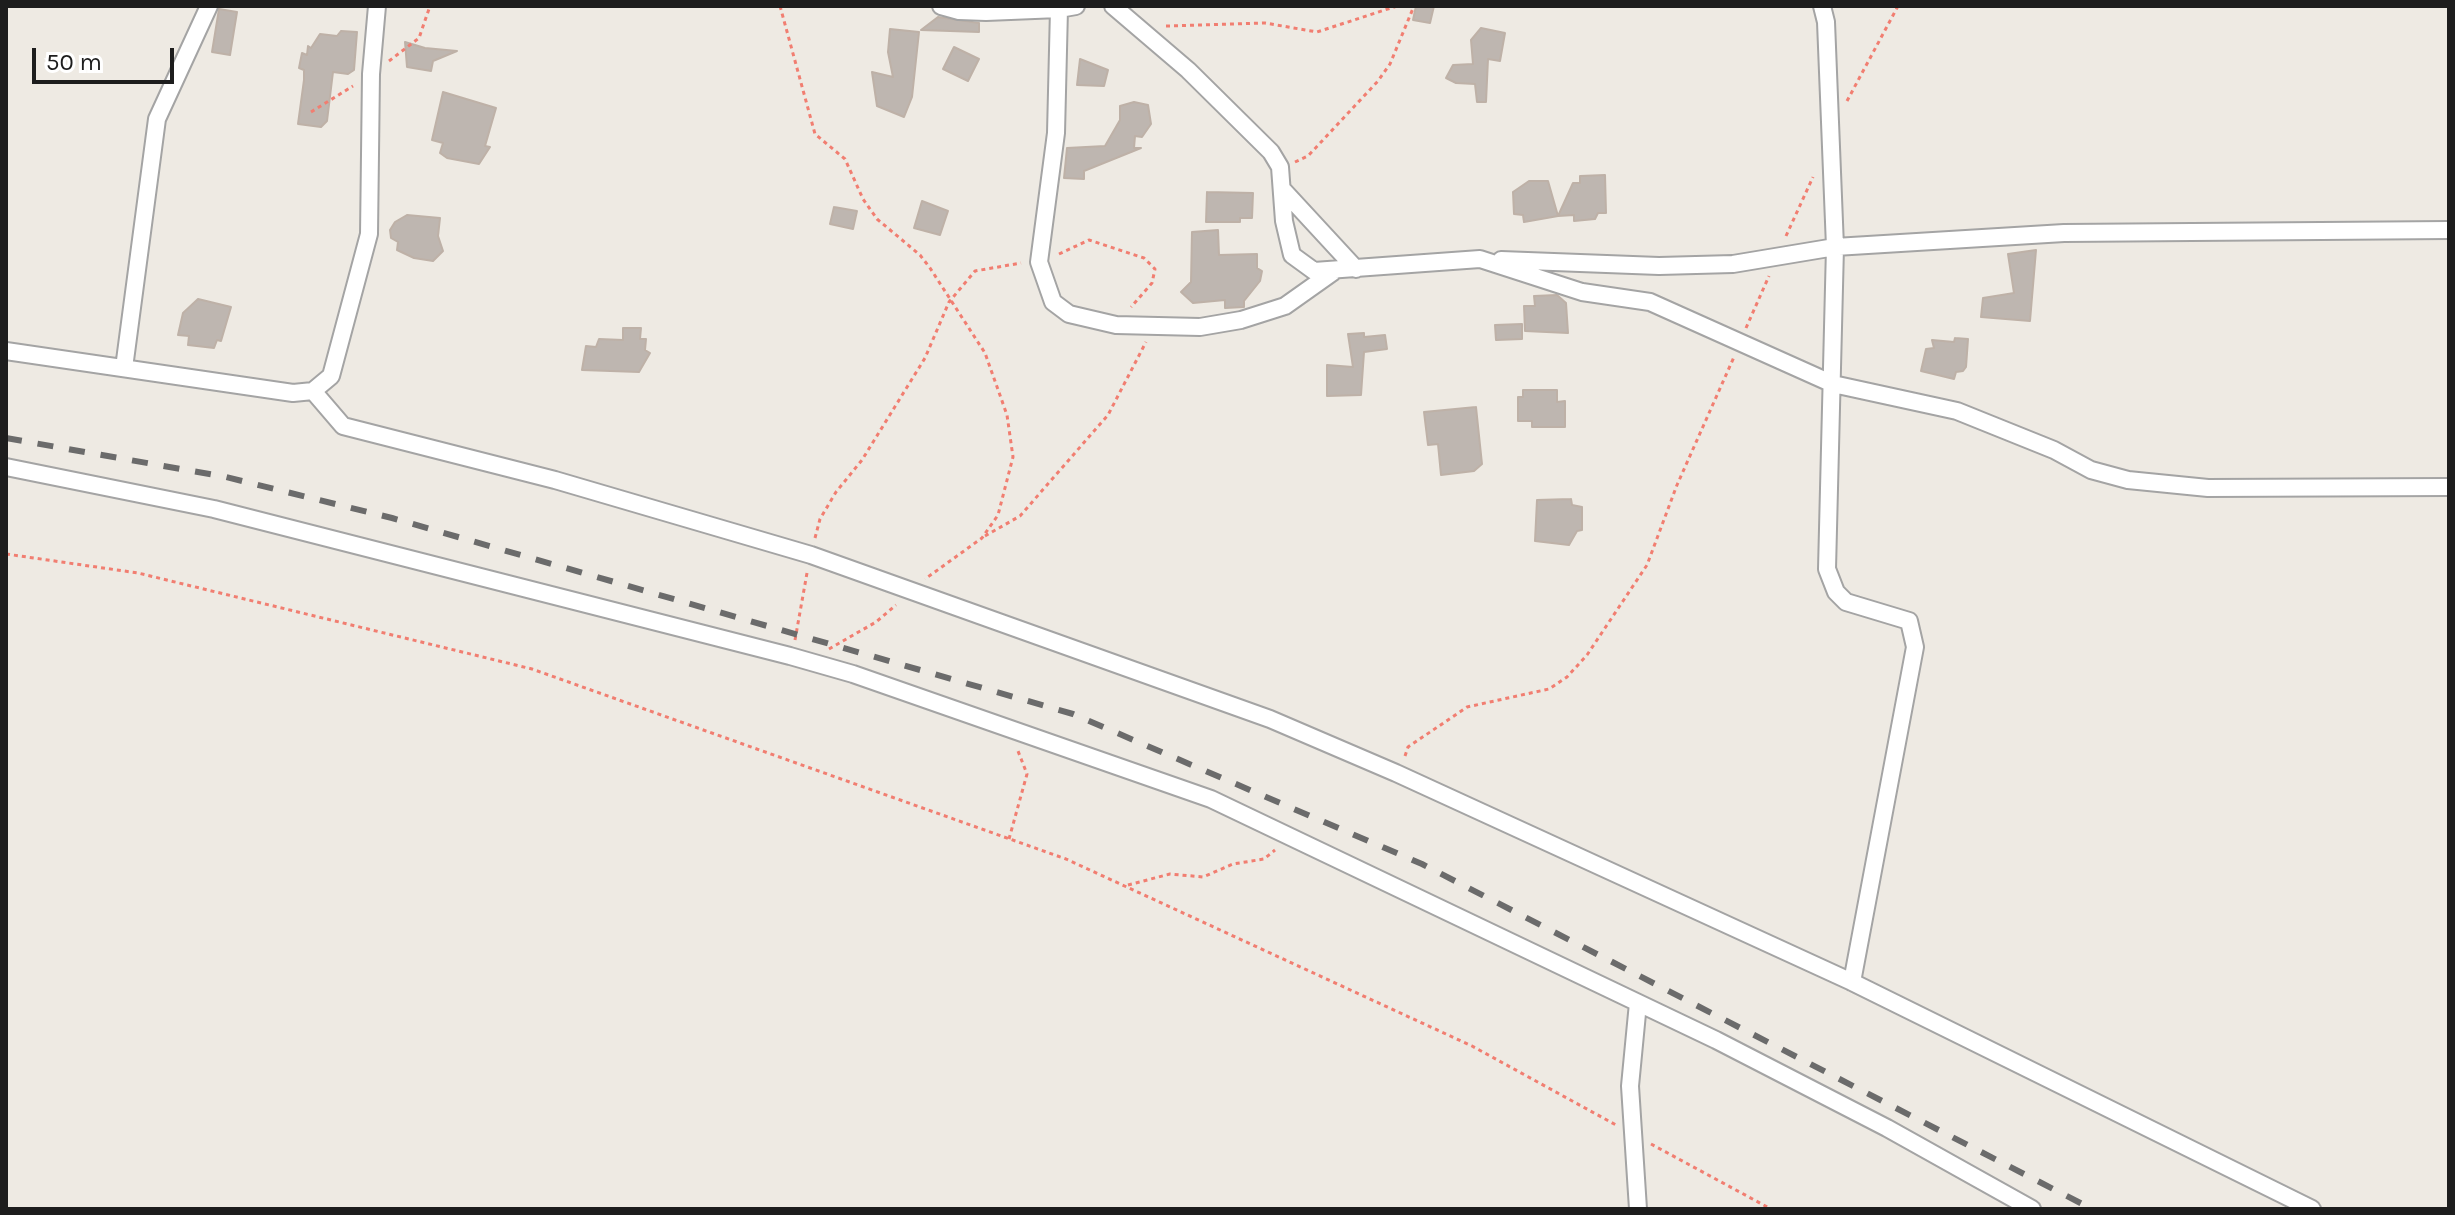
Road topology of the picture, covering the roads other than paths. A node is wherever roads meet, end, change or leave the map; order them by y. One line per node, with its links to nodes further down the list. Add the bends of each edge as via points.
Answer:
1 (209, 6): 14 (street, via 157,119)
2 (377, 6): 16 (street, via 369,234 331,376)
3 (941, 6): 6 (street, via 986,12)
4 (1113, 6): 7 (street, via 1271,152 1280,167)
5 (1822, 6): 9 (street)
6 (1068, 7): 12 (street, via 1039,262 1048,292 1061,308 1116,325 1200,327 1285,306)
7 (1283, 190): 11 (street); 12 (street, via 1292,255 1314,271)
8 (2449, 230): 9 (street, via 2064,233)
9 (1835, 247): 10 (street, via 1733,264); 15 (street)
10 (1480, 259): 11 (street); 15 (street, via 1582,292 1650,302)
11 (1356, 269): 12 (street)
12 (1333, 272)
13 (6, 351): 14 (street)
14 (124, 368): 16 (street, via 293,393)
15 (1833, 384): 18 (street, via 1957,411 2091,470 2128,480 2208,488); 19 (street, via 1826,556 1831,582 1857,607 1909,621 1915,647)
16 (313, 391): 19 (street, via 343,426 555,480 811,555 1270,719)
17 (6, 467): 20 (street, via 214,509 815,663 1211,799)
18 (2449, 487)
19 (1852, 982): 23 (street)
20 (1638, 1003): 21 (street, via 1630,1086); 22 (street, via 1887,1128)
21 (1638, 1209)
22 (2032, 1209)
23 (2312, 1209)

